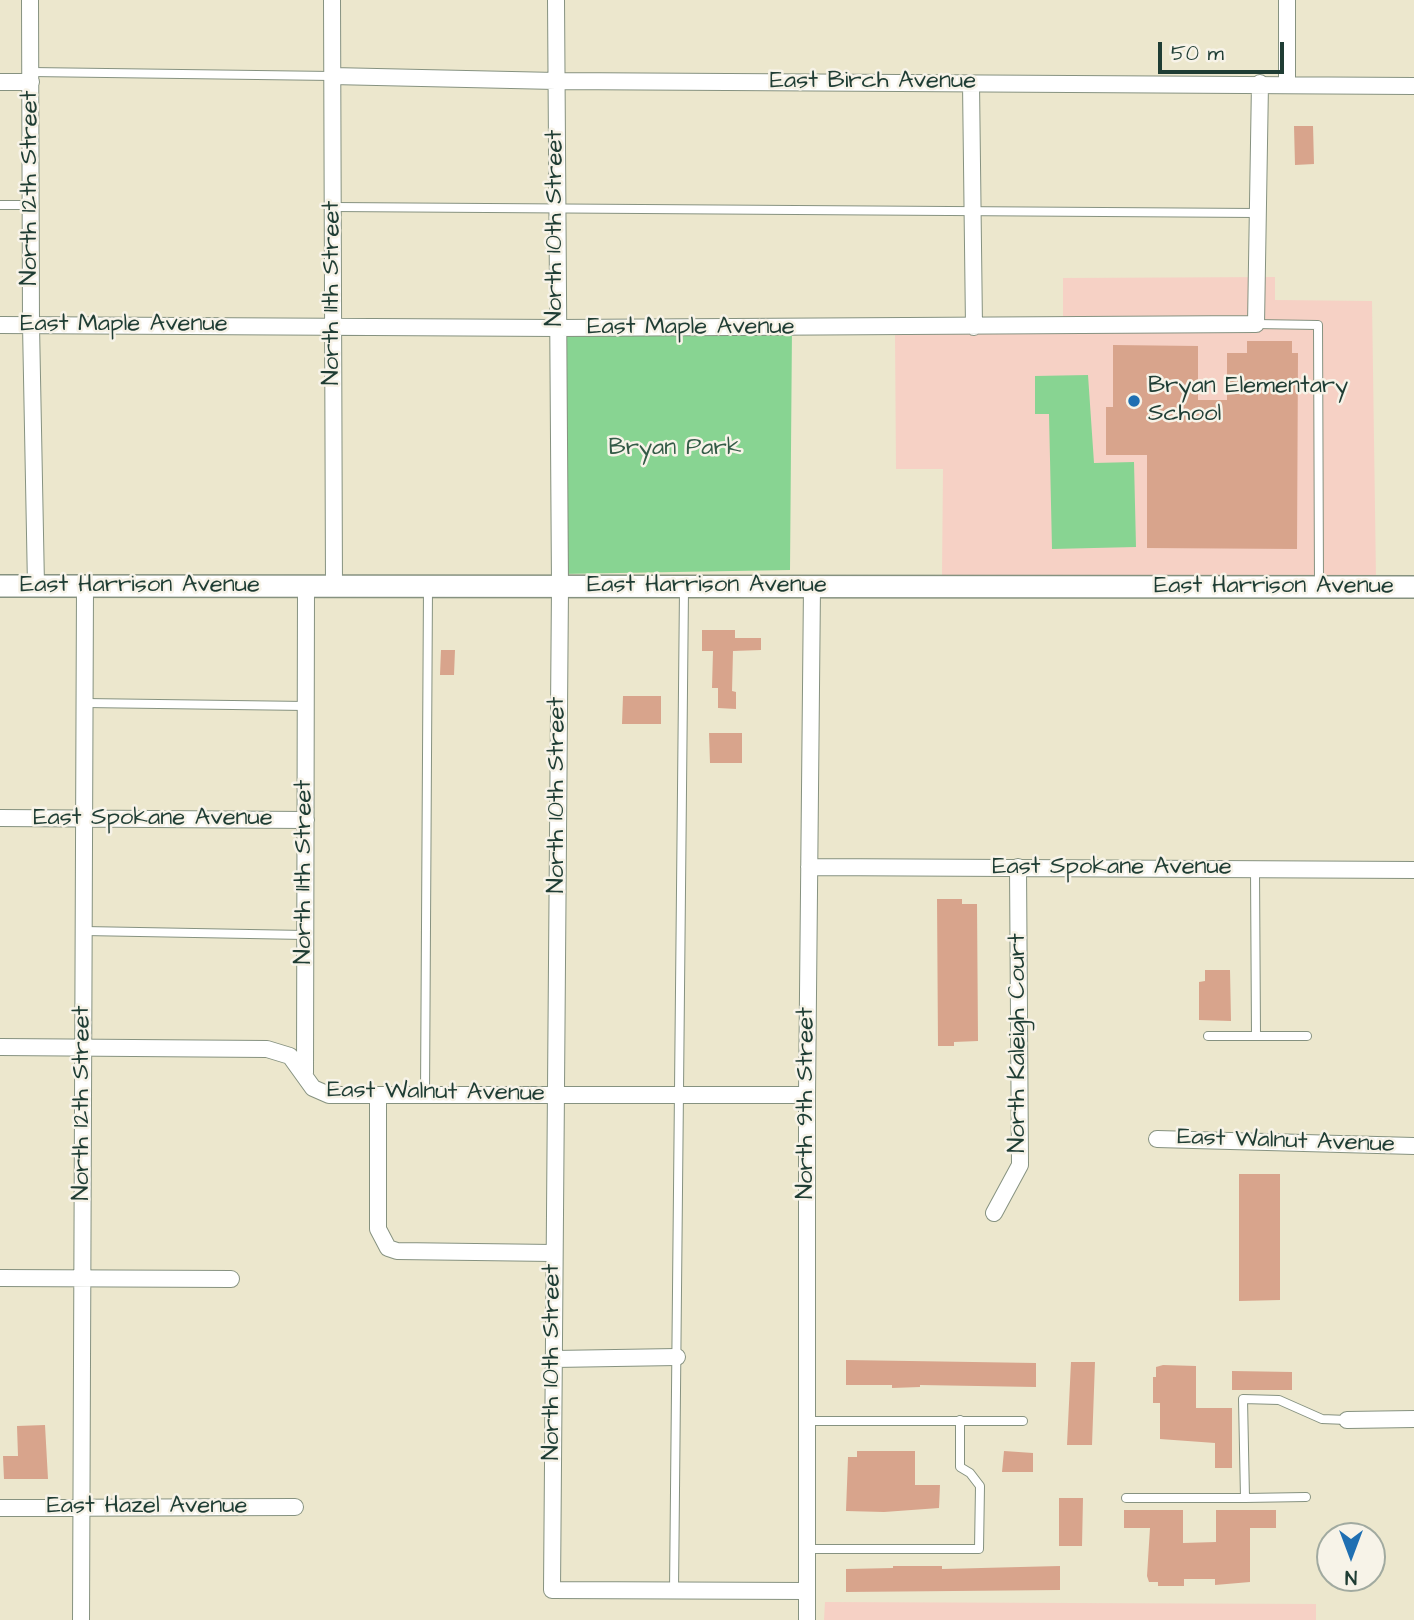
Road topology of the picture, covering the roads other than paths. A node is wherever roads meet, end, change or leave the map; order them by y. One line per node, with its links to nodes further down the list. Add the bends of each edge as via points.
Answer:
1 (30, 0): 6 (street, North 12th Street)
2 (332, 0): 5 (street, North 11th Street)
3 (556, 0): 7 (street, North 10th Street)
4 (1287, 0): 11 (street)
5 (332, 76): 6 (lane); 7 (street, East Birch Avenue); 15 (street, North 11th Street)
6 (31, 77): 8 (street); 14 (street, North 12th Street)
7 (556, 81): 9 (street, East Birch Avenue); 16 (street, North 10th Street)
8 (0, 82)
9 (971, 83): 10 (street, East Birch Avenue); 17 (street)
10 (1260, 83): 11 (street, East Birch Avenue); 18 (street)
11 (1287, 84): 12 (street, East Birch Avenue)
12 (1414, 86)
13 (0, 205): 14 (lane)
14 (31, 205): 21 (street, North 12th Street)
15 (332, 207): 16 (lane); 22 (street, North 11th Street)
16 (556, 209): 17 (lane); 24 (street, North 10th Street)
17 (973, 211): 18 (lane); 23 (street)
18 (1257, 213): 19 (street)
19 (1256, 324): 23 (street, East Maple Avenue); 34 (lane, via 1318,325)
20 (0, 325): 21 (street, East Maple Avenue)
21 (30, 325): 22 (street, East Maple Avenue); 26 (street, North 12th Street)
22 (333, 327): 24 (street, East Maple Avenue); 28 (street, North 11th Street)
23 (974, 327): 24 (street, East Maple Avenue)
24 (557, 328): 29 (street, North 10th Street)
25 (0, 586): 26 (street, East Harrison Avenue)
26 (36, 586): 27 (street, East Harrison Avenue)
27 (86, 586): 32 (street, East Harrison Avenue); 36 (street, North 12th Street)
28 (334, 586): 32 (street, East Harrison Avenue); 33 (street, East Harrison Avenue)
29 (559, 586): 30 (street, East Harrison Avenue); 33 (street, East Harrison Avenue); 53 (street, North 10th Street)
30 (684, 586): 31 (street, East Harrison Avenue); 54 (lane)
31 (812, 586): 34 (street, East Harrison Avenue); 41 (street, North 9th Street)
32 (306, 587): 37 (street, North 11th Street)
33 (428, 587): 57 (lane)
34 (1319, 587): 35 (street, East Harrison Avenue)
35 (1414, 587)
36 (85, 703): 37 (lane); 39 (street, North 12th Street)
37 (306, 706): 40 (street, North 11th Street)
38 (0, 818): 39 (street, East Spokane Avenue)
39 (85, 819): 40 (street, East Spokane Avenue); 45 (street, North 12th Street)
40 (306, 820): 46 (street, North 11th Street)
41 (809, 867): 42 (street, East Spokane Avenue); 55 (street, North 9th Street)
42 (1018, 867): 43 (street, East Spokane Avenue); 60 (street, North Kaleigh Court, via 1020,1165)
43 (1255, 869): 44 (street, East Spokane Avenue); 48 (lane)
44 (1414, 870)
45 (84, 931): 46 (lane); 51 (street, North 12th Street)
46 (305, 935): 52 (street, North 11th Street)
47 (1208, 1036): 48 (lane)
48 (1256, 1036): 49 (lane)
49 (1307, 1036)
50 (0, 1047): 51 (street, East Walnut Avenue)
51 (83, 1048): 52 (street, East Walnut Avenue, via 267,1049 290,1056); 63 (street, North 12th Street)
52 (305, 1073): 56 (street, East Walnut Avenue, via 313,1088 328,1096)
53 (556, 1095): 54 (street, East Walnut Avenue); 57 (street, East Walnut Avenue); 61 (street, North 10th Street)
54 (679, 1095): 55 (street, East Walnut Avenue); 65 (lane)
55 (807, 1095): 70 (street, North 9th Street)
56 (378, 1096): 57 (street, East Walnut Avenue); 61 (street, via 378,1229 382,1242 397,1251)
57 (425, 1096)
58 (1157, 1139): 59 (street, East Walnut Avenue)
59 (1414, 1146)
60 (995, 1213)
61 (553, 1254): 66 (street, North 10th Street)
62 (0, 1278): 63 (street)
63 (82, 1279): 64 (street); 77 (street, North 12th Street)
64 (230, 1279)
65 (677, 1357): 66 (street); 79 (lane)
66 (554, 1359): 79 (street, North 10th Street, via 552,1590)
67 (1414, 1419): 69 (street)
68 (960, 1420): 70 (lane); 71 (lane); 78 (lane, via 960,1467 979,1486 979,1549)
69 (1347, 1420): 74 (lane, via 1322,1419 1279,1400 1243,1399)
70 (807, 1421): 78 (street, North 9th Street)
71 (1023, 1421)
72 (1306, 1497): 74 (lane)
73 (1126, 1498): 74 (lane)
74 (1245, 1498)
75 (295, 1507): 77 (street, East Hazel Avenue)
76 (0, 1508): 77 (street, East Hazel Avenue)
77 (80, 1508): 81 (street, North 12th Street)
78 (807, 1549): 80 (street, North 9th Street)
79 (674, 1590): 80 (street)
80 (807, 1591): 82 (street, North 9th Street)
81 (81, 1620)
82 (807, 1620)

